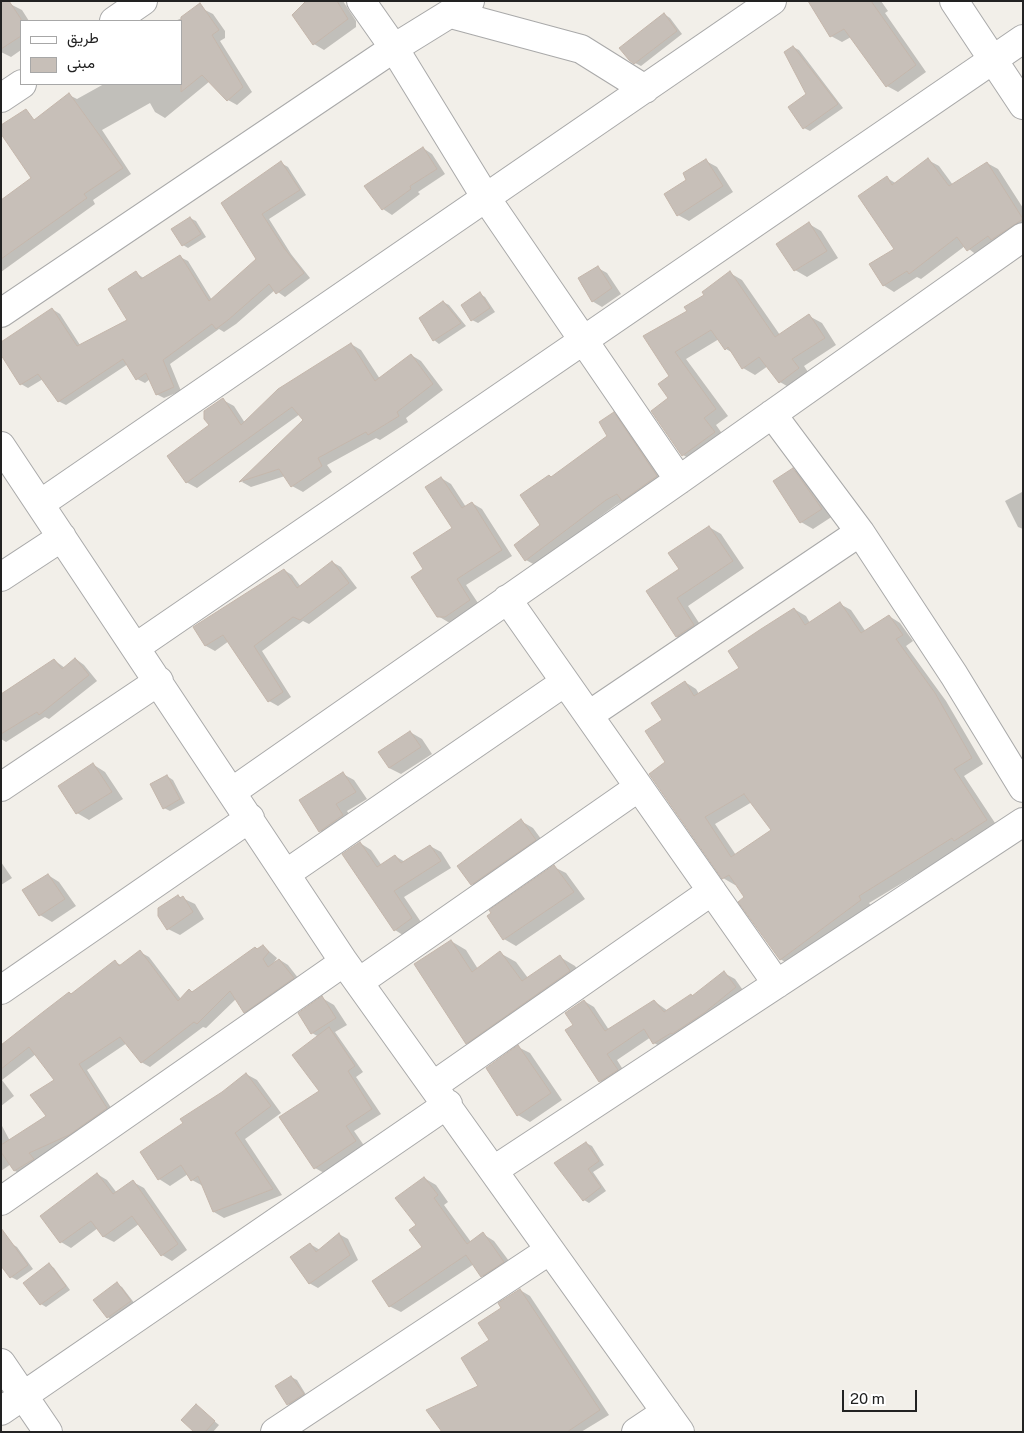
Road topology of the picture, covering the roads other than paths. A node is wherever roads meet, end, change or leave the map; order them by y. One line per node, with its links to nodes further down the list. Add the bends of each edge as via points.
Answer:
1 (143, 1): 6 (street)
2 (361, 1): 8 (street)
3 (772, 1): 11 (street)
4 (954, 1): 9 (street)
5 (461, 8): 8 (street); 11 (street, via 581,49)
6 (115, 20)
7 (1023, 39): 9 (street)
8 (394, 48): 14 (street); 16 (street)
9 (992, 59): 13 (street); 17 (street)
10 (20, 85): 12 (street)
11 (645, 89): 14 (street)
12 (1, 98)
13 (1023, 105)
14 (486, 198): 17 (street); 21 (street)
15 (1023, 237): 18 (street)
16 (1, 313)
17 (583, 338): 20 (street); 26 (street)
18 (772, 414): 20 (street); 22 (street)
19 (1, 446): 21 (street)
20 (679, 480): 25 (street)
21 (40, 504): 23 (street)
22 (860, 532): 29 (street); 32 (street)
23 (62, 537): 24 (street); 26 (street)
24 (1, 577)
25 (507, 599): 28 (street); 33 (street)
26 (136, 647): 27 (street)
27 (159, 681): 30 (street); 33 (street)
28 (565, 682): 29 (street); 36 (street)
29 (589, 715): 31 (street)
30 (1, 786)
31 (639, 787): 37 (street); 38 (street)
32 (1023, 788)
33 (233, 791): 34 (street)
34 (250, 818): 36 (street); 40 (street)
35 (1023, 822): 39 (street)
36 (287, 873): 38 (street)
37 (712, 891): 39 (street); 41 (street)
38 (352, 972): 41 (street); 43 (street)
39 (777, 984): 42 (street)
40 (1, 990)
41 (441, 1094): 42 (street); 46 (street)
42 (494, 1170): 44 (street)
43 (1, 1201)
44 (550, 1250): 48 (street); 50 (street)
45 (1, 1362): 46 (street)
46 (24, 1396): 47 (street); 49 (street)
47 (1, 1411)
48 (673, 1422): 51 (street)
49 (48, 1432)
50 (275, 1432)
51 (636, 1432)

